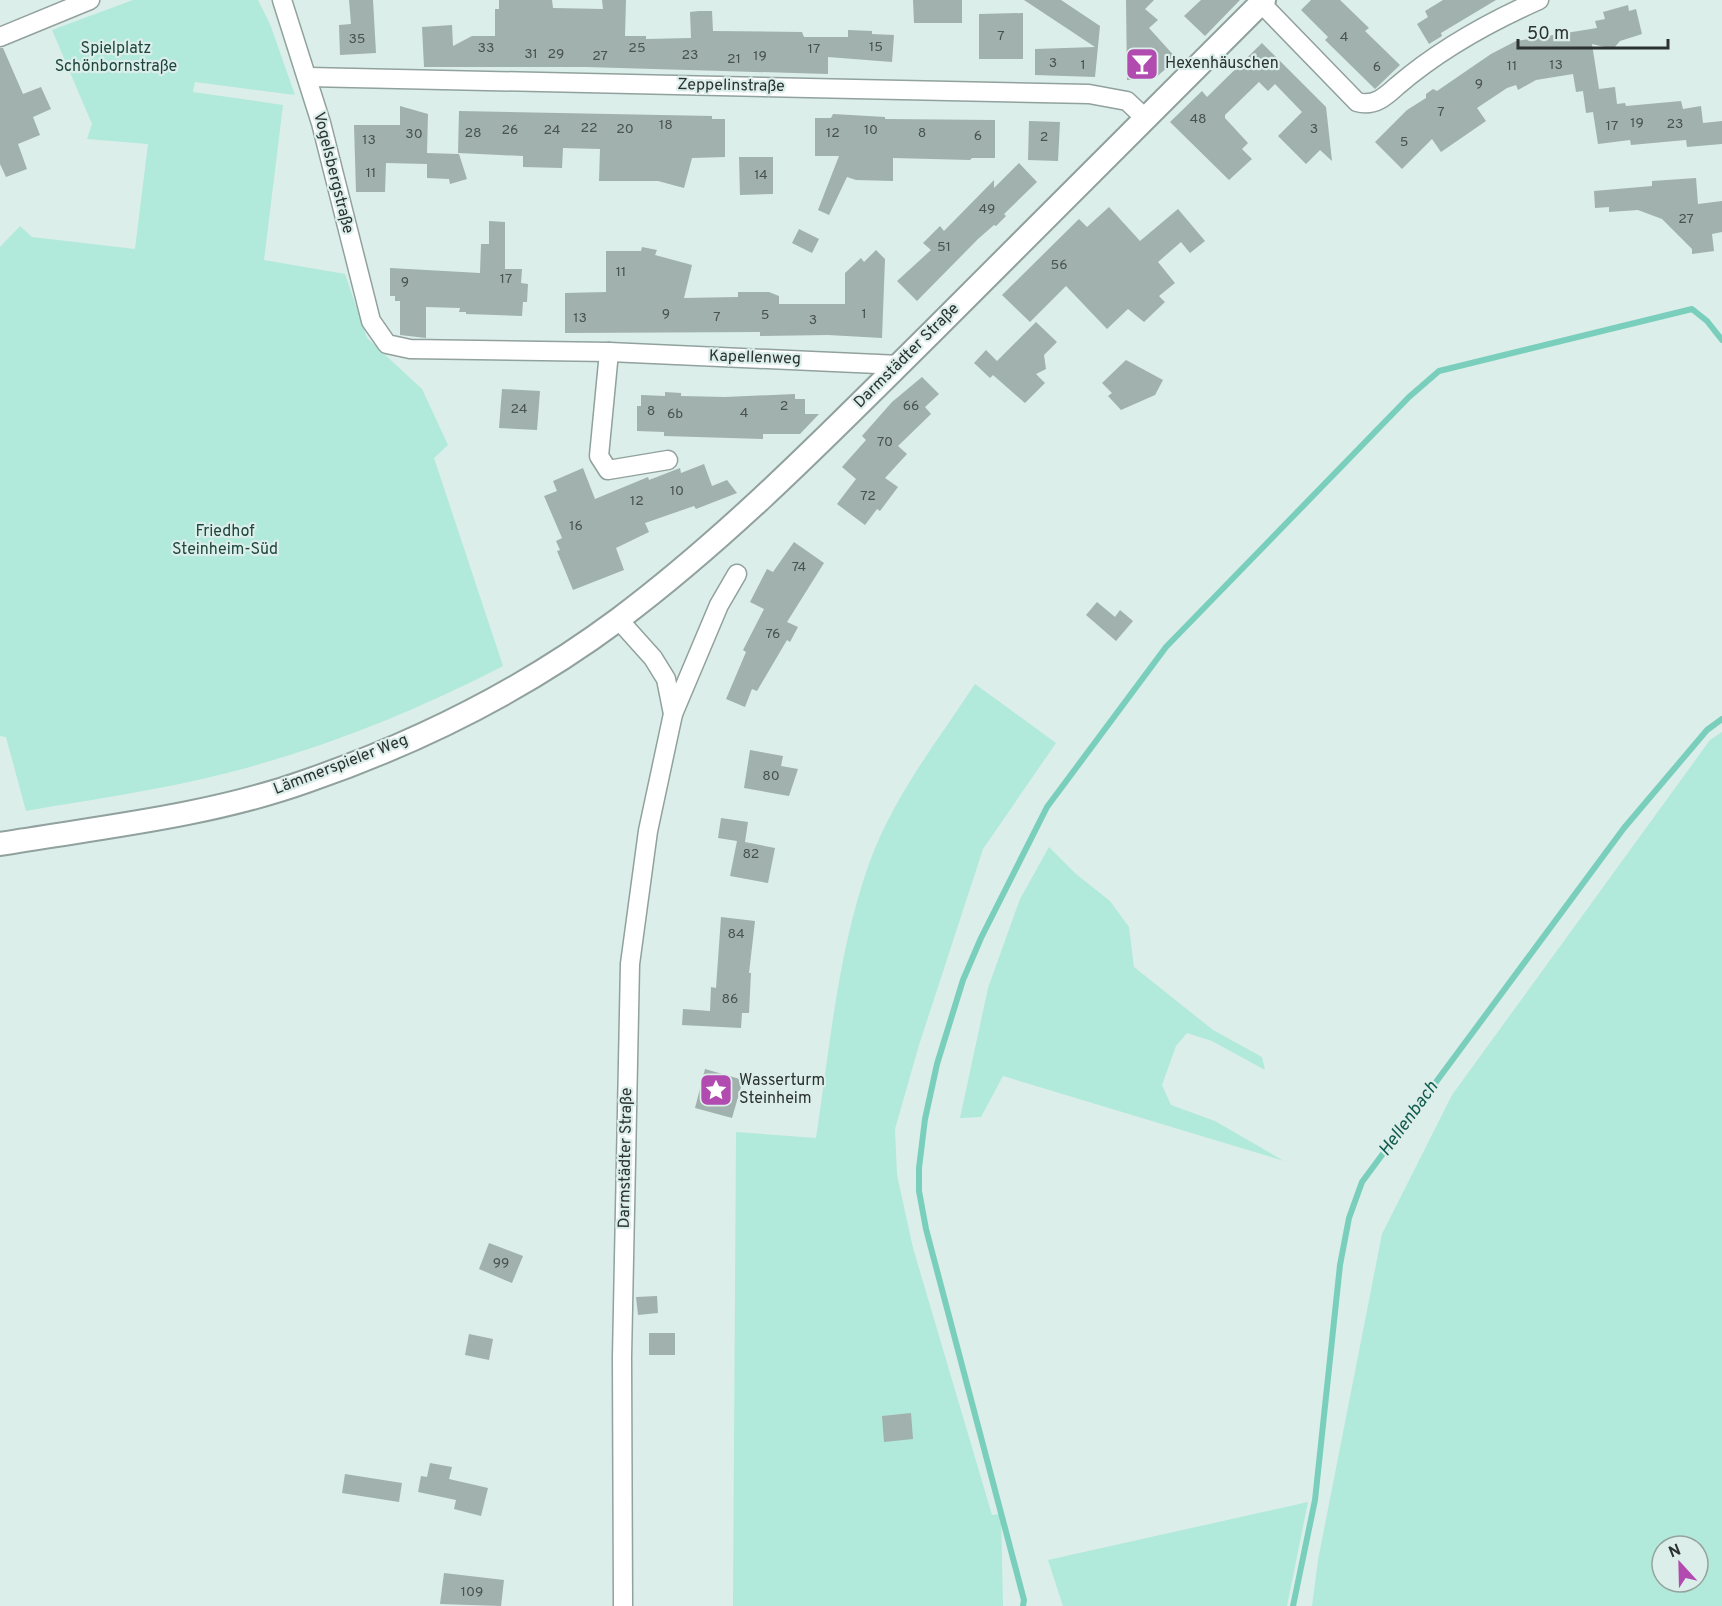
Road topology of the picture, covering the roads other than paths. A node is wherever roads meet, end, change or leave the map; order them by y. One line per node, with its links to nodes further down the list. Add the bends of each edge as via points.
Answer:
1 (90, 0): 5 (street)
2 (282, 0): 6 (street, Vogelsbergstraße)
3 (1539, 0): 4 (street, via 1471,33 1423,64 1382,99 1364,104 1357,102)
4 (1261, 1): 7 (street, Darmstädter Straße)
5 (0, 37)
6 (308, 77): 7 (street, Zeppelinstraße, via 1089,94 1127,100); 8 (street, Vogelsbergstraße, via 364,303)
7 (1146, 119): 10 (street, Darmstädter Straße)
8 (387, 344): 9 (street, Kapellenweg, via 410,349)
9 (609, 352): 10 (street, Kapellenweg); 11 (street, via 599,456 608,470)
10 (900, 364): 13 (street, Darmstädter Straße, via 723,534)
11 (668, 460)
12 (737, 574): 14 (street, Darmstädter Straße, via 719,605)
13 (618, 620): 14 (street, Darmstädter Straße, via 653,658 666,680); 15 (street, Lämmerspieler Weg, via 547,668 490,700 403,743 304,783 205,808)
14 (673, 714): 16 (street, Darmstädter Straße, via 648,831 630,964 622,1357)
15 (0, 844)
16 (623, 1606)

